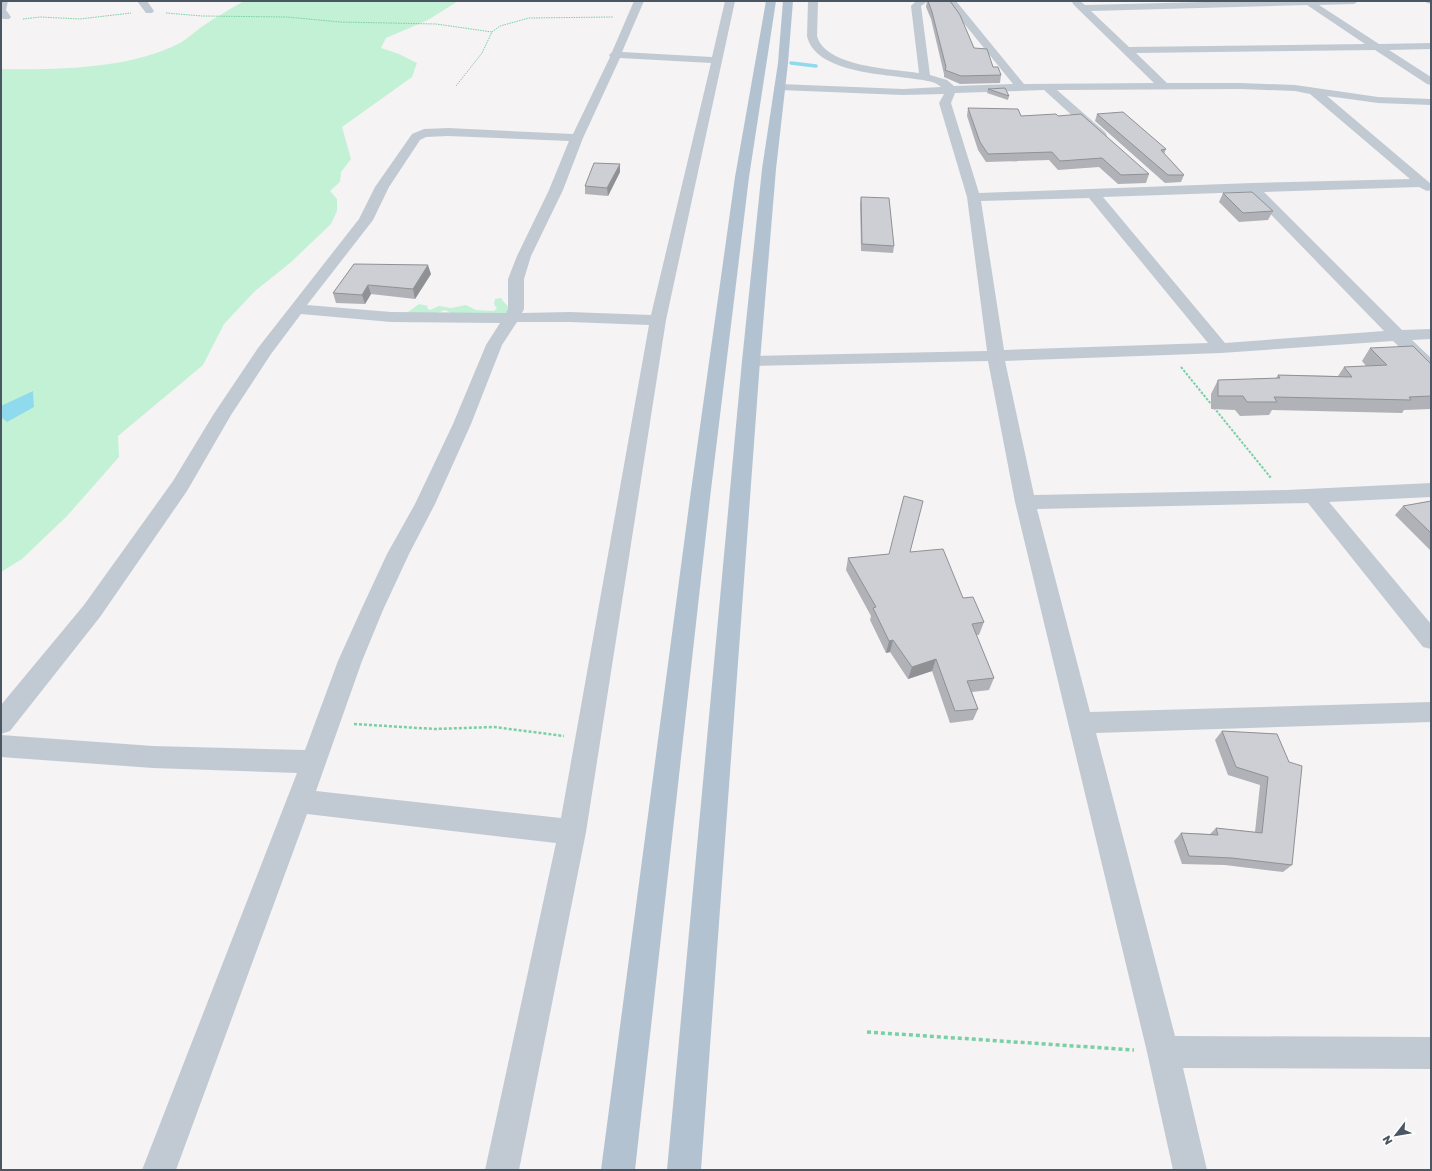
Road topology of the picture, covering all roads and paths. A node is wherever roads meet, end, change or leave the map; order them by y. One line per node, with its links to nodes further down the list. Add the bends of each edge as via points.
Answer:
1 (3, 1): 15 (street, via 1,10)
2 (142, 1): 14 (street)
3 (730, 1): 21 (street)
4 (771, 1): 69 (main road, via 737,216)
5 (788, 1): 28 (main road)
6 (813, 1): 22 (street, via 813,42 829,58 854,66)
7 (923, 1): 22 (street, via 916,6)
8 (951, 1): 26 (street)
9 (1354, 1): 10 (street)
10 (1308, 2): 11 (street); 18 (street)
11 (1190, 3): 12 (street)
12 (1078, 4): 19 (street)
13 (635, 9): 16 (path, via 529,18 507,24); 20 (street)
14 (149, 11): 15 (path, via 80,19); 16 (path, via 202,16 271,16 325,21 436,24)
15 (6, 17)
16 (492, 32): 25 (path, via 482,53)
17 (1431, 46): 18 (street)
18 (1379, 47): 19 (street); 23 (street)
19 (1126, 50): 24 (street)
20 (614, 55): 21 (street); 32 (street, via 606,78)
21 (717, 60): 42 (street)
22 (926, 77): 29 (street, via 945,83)
23 (1431, 82)
24 (1163, 85): 27 (street); 30 (street, via 1269,86)
25 (456, 86)
26 (1021, 87): 27 (street); 29 (street)
27 (1047, 87): 33 (street)
28 (780, 88): 29 (street, via 870,92); 48 (main road, via 769,169)
29 (952, 90): 39 (street, via 945,103)
30 (1314, 91): 31 (street, via 1378,100); 36 (street)
31 (1431, 102)
32 (577, 138): 40 (street, via 424,133 416,138 382,187 366,220); 41 (street, via 516,279 516,309)
33 (1112, 144)
34 (1153, 181): 37 (street)
35 (1252, 187): 36 (street); 37 (street); 44 (street)
36 (1426, 187)
37 (1165, 191): 38 (street)
38 (1093, 194): 39 (street); 45 (street)
39 (974, 197): 47 (street)
40 (296, 309): 41 (street, via 391,316); 57 (street, via 232,399 180,486 92,611)
41 (512, 317): 42 (street); 56 (street, via 494,345 462,424 372,610 350,661)
42 (658, 320): 59 (street)
43 (1431, 334): 44 (street)
44 (1397, 335): 45 (street); 49 (street)
45 (1221, 348): 46 (street)
46 (1167, 350): 47 (street); 52 (path)
47 (996, 356): 48 (street); 53 (street)
48 (751, 361): 70 (main road)
49 (1431, 367)
50 (1431, 490): 51 (street)
51 (1313, 496): 52 (street); 54 (street)
52 (1287, 497): 53 (street)
53 (1025, 502): 58 (street)
54 (1431, 640)
55 (1431, 712): 58 (street)
56 (329, 722): 59 (path, via 435,729 494,727); 61 (street)
57 (1, 723)
58 (1082, 723): 65 (street)
59 (588, 739): 63 (street)
60 (1, 746): 61 (street, via 154,757)
61 (313, 762): 62 (street)
62 (299, 801): 63 (street); 67 (street)
63 (572, 832): 68 (street)
64 (867, 1032): 65 (path)
65 (1163, 1052): 66 (street); 71 (street)
66 (1431, 1053)
67 (158, 1170)
68 (502, 1170)
69 (618, 1170)
70 (684, 1170)
71 (1190, 1170)

